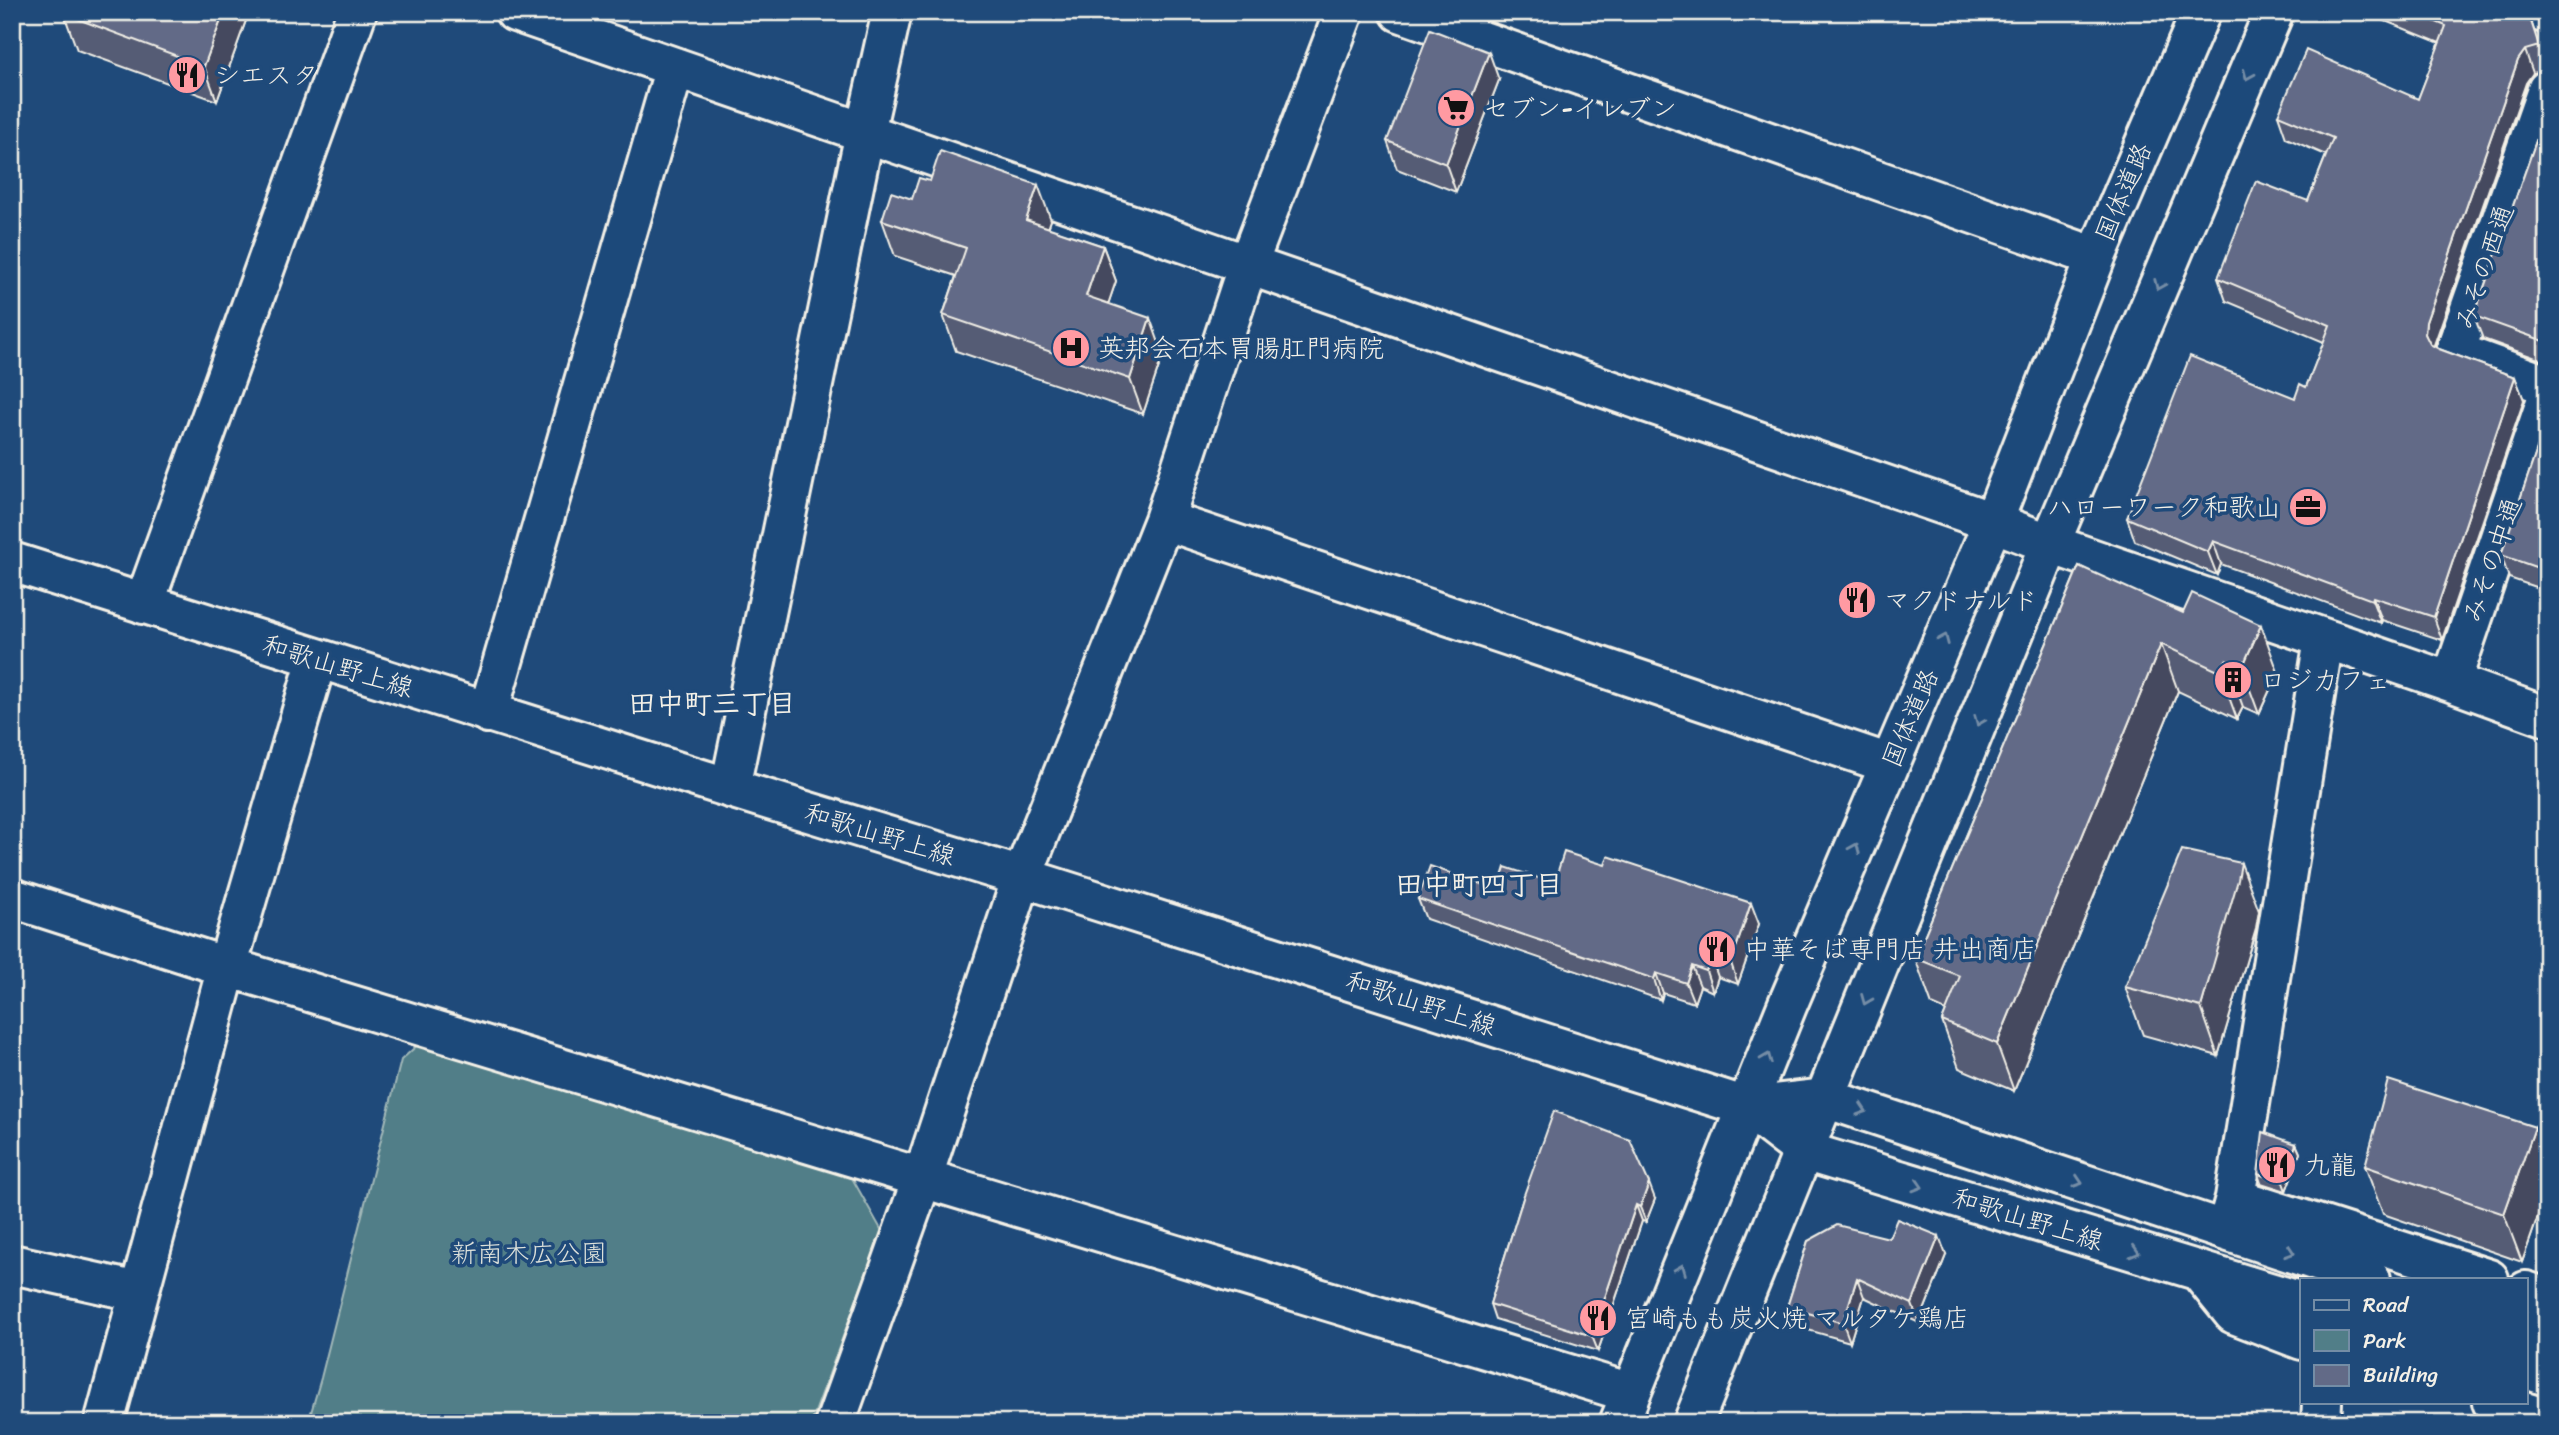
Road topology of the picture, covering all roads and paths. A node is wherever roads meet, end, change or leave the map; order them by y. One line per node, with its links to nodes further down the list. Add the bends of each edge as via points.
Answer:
1 (357, 12): 21 (street)
2 (515, 12): 10 (street)
3 (892, 12): 12 (street)
4 (1344, 12): 14 (street)
5 (1400, 12): 13 (street)
6 (2201, 12): 13 (street, 国体道路)
7 (2274, 12): 19 (street, one-way to 19)
8 (2541, 12): 9 (street)
9 (2547, 14)
10 (675, 67): 12 (street); 25 (street)
11 (2547, 90): 15 (street, みその西通, via 2455,352)
12 (865, 132): 14 (street); 28 (street)
13 (2096, 257): 18 (street, 国体道路)
14 (1248, 264): 17 (street); 18 (street)
15 (2547, 385)
16 (2547, 399): 24 (street, みその中通)
17 (1164, 520): 27 (street); 29 (street)
18 (1993, 522): 19 (street); 27 (street, 国体道路, one-way to 18)
19 (2050, 544): 22 (street); 32 (street, one-way to 32)
20 (12, 562): 21 (street, 和歌山野上線)
21 (144, 604): 23 (street, 和歌山野上線)
22 (2324, 639): 24 (street); 36 (street)
23 (317, 659): 25 (street, 和歌山野上線); 31 (street)
24 (2451, 682): 26 (street)
25 (488, 713): 28 (street, 和歌山野上線)
26 (2547, 718)
27 (1890, 764): 33 (street, 国体道路, one-way to 27)
28 (730, 788): 29 (street, 和歌山野上線)
29 (1022, 877): 33 (street, 和歌山野上線); 35 (street)
30 (12, 898): 31 (street)
31 (227, 967): 35 (street); 41 (street)
32 (1825, 1098): 33 (street, 和歌山野上線); 34 (street); 36 (street, 和歌山野上線, one-way to 36)
33 (1747, 1107): 34 (street, 和歌山野上線); 52 (street, 国体道路, one-way to 33)
34 (1804, 1151): 38 (street, 和歌山野上線, one-way to 38); 56 (street)
35 (922, 1179): 52 (street); 54 (street)
36 (2230, 1215): 39 (street, one-way to 39); 40 (street)
37 (12, 1264): 41 (street)
38 (2199, 1271): 44 (street, 和歌山野上線); 47 (street, via 2234,1314)
39 (2369, 1278)
40 (2485, 1278)
41 (139, 1292): 55 (street)
42 (2528, 1292): 43 (street)
43 (2547, 1298)
44 (2300, 1301)
45 (2528, 1331): 46 (street)
46 (2547, 1337)
47 (2300, 1339)
48 (2528, 1370): 49 (street)
49 (2547, 1376)
50 (2322, 1404): 57 (street)
51 (2498, 1404): 53 (street)
52 (1625, 1408)
53 (2547, 1419)
54 (841, 1421)
55 (104, 1423)
56 (1693, 1423)
57 (2321, 1423)

